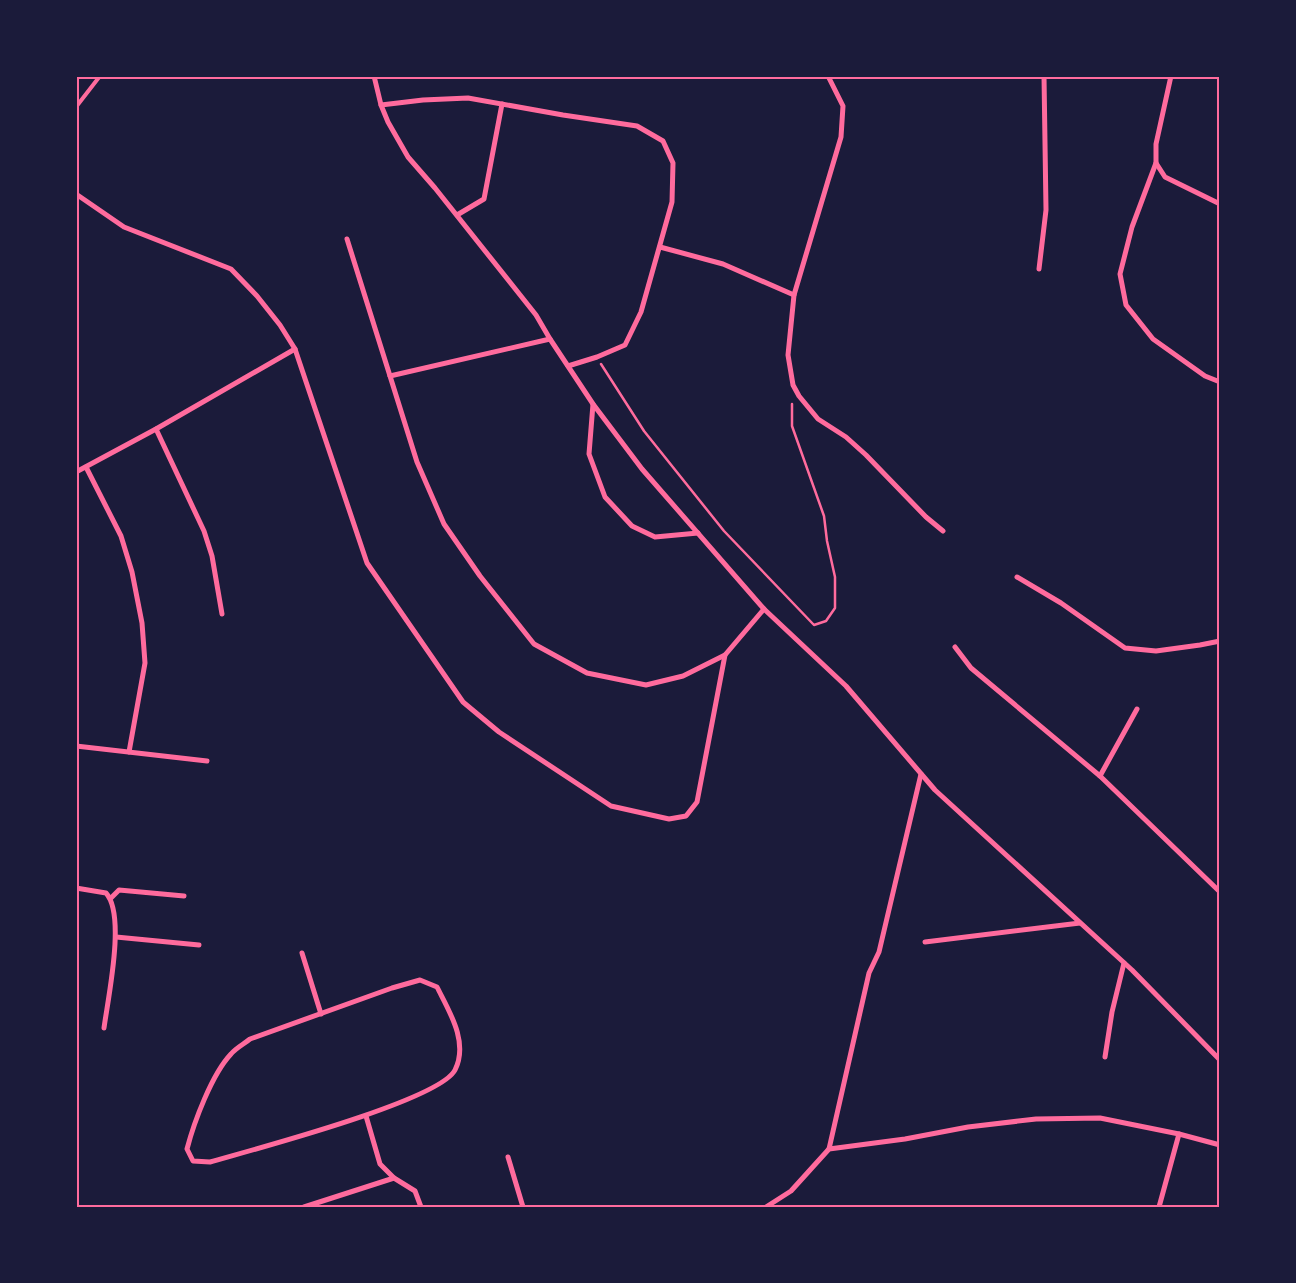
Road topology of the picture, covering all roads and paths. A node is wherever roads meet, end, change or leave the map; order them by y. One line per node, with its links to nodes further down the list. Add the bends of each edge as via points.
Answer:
1 (100, 76): 8 (lane)
2 (374, 76): 7 (street)
3 (828, 76): 16 (street, via 843,106 841,137)
4 (1044, 76): 15 (street, via 1046,210)
5 (1171, 76): 9 (street, via 1156,144)
6 (502, 104): 7 (street, via 468,98); 12 (street, via 484,199); 14 (street, via 637,126 663,141 673,163 672,202)
7 (381, 105): 12 (street, via 408,157)
8 (76, 107)
9 (1156, 163): 11 (street, via 1165,177); 22 (street, via 1132,226 1120,274 1126,305 1153,339 1206,376)
10 (76, 194): 18 (street, via 124,227 231,269 280,325)
11 (1220, 204)
12 (457, 215): 17 (street, via 536,315)
13 (347, 239): 21 (street)
14 (660, 247): 16 (street, via 723,264); 19 (street, via 641,312 625,345)
15 (1039, 269)
16 (794, 295): 23 (street, via 788,355)
17 (550, 339): 20 (street); 21 (street)
18 (295, 350): 25 (street); 35 (street, via 367,563 463,702 499,732 611,806 669,819 686,816 697,802)
19 (597, 358): 20 (street); 23 (path, via 644,431 718,524 814,625 826,620 835,608 834,577 822,509 792,426)
20 (568, 366): 24 (street)
21 (390, 376): 35 (street, via 417,462 444,524 534,644 587,673 646,686 683,676)
22 (1220, 382)
23 (793, 385): 28 (street, via 818,419 846,437)
24 (593, 404): 29 (street, via 642,469); 29 (street, via 589,454 605,497 632,526 655,537)
25 (156, 429): 26 (street); 32 (street, via 204,531 212,556)
26 (86, 467): 27 (street); 38 (street, via 121,536 142,623 145,663)
27 (76, 472)
28 (943, 531)
29 (698, 534): 31 (street)
30 (1017, 577): 33 (street, via 1125,648 1156,651)
31 (764, 609): 35 (street); 40 (street, via 846,686)
32 (222, 614)
33 (1220, 641)
34 (955, 647): 41 (street, via 971,668)
35 (725, 655)
36 (1137, 709): 41 (street)
37 (76, 746): 38 (street)
38 (129, 752): 39 (street)
39 (207, 762)
40 (920, 774): 46 (street); 59 (street, via 879,952 869,972)
41 (1100, 776): 43 (street)
42 (76, 888): 45 (street, via 106,892)
43 (1220, 892)
44 (184, 896): 45 (street, via 119,890)
45 (111, 898): 47 (street)
46 (1080, 924): 48 (street); 51 (street)
47 (116, 937): 49 (street); 53 (street)
48 (925, 942)
49 (199, 945)
50 (302, 953): 52 (street)
51 (1124, 963): 54 (street); 55 (street)
52 (321, 1014): 56 (street, via 420,980 437,987 456,1024 460,1053 454,1071 436,1087); 56 (street, via 250,1039 231,1054 212,1082 186,1149 193,1161 210,1162)
53 (104, 1028)
54 (1105, 1057)
55 (1220, 1060)
56 (366, 1116): 61 (street, via 380,1164)
57 (1179, 1134): 58 (street); 59 (street, via 1100,1118 1036,1119); 66 (street)
58 (1220, 1145)
59 (829, 1149): 65 (street, via 790,1190)
60 (508, 1157): 64 (street)
61 (394, 1178): 62 (street); 63 (street, via 415,1191)
62 (304, 1207)
63 (421, 1207)
64 (523, 1207)
65 (766, 1207)
66 (1159, 1207)

